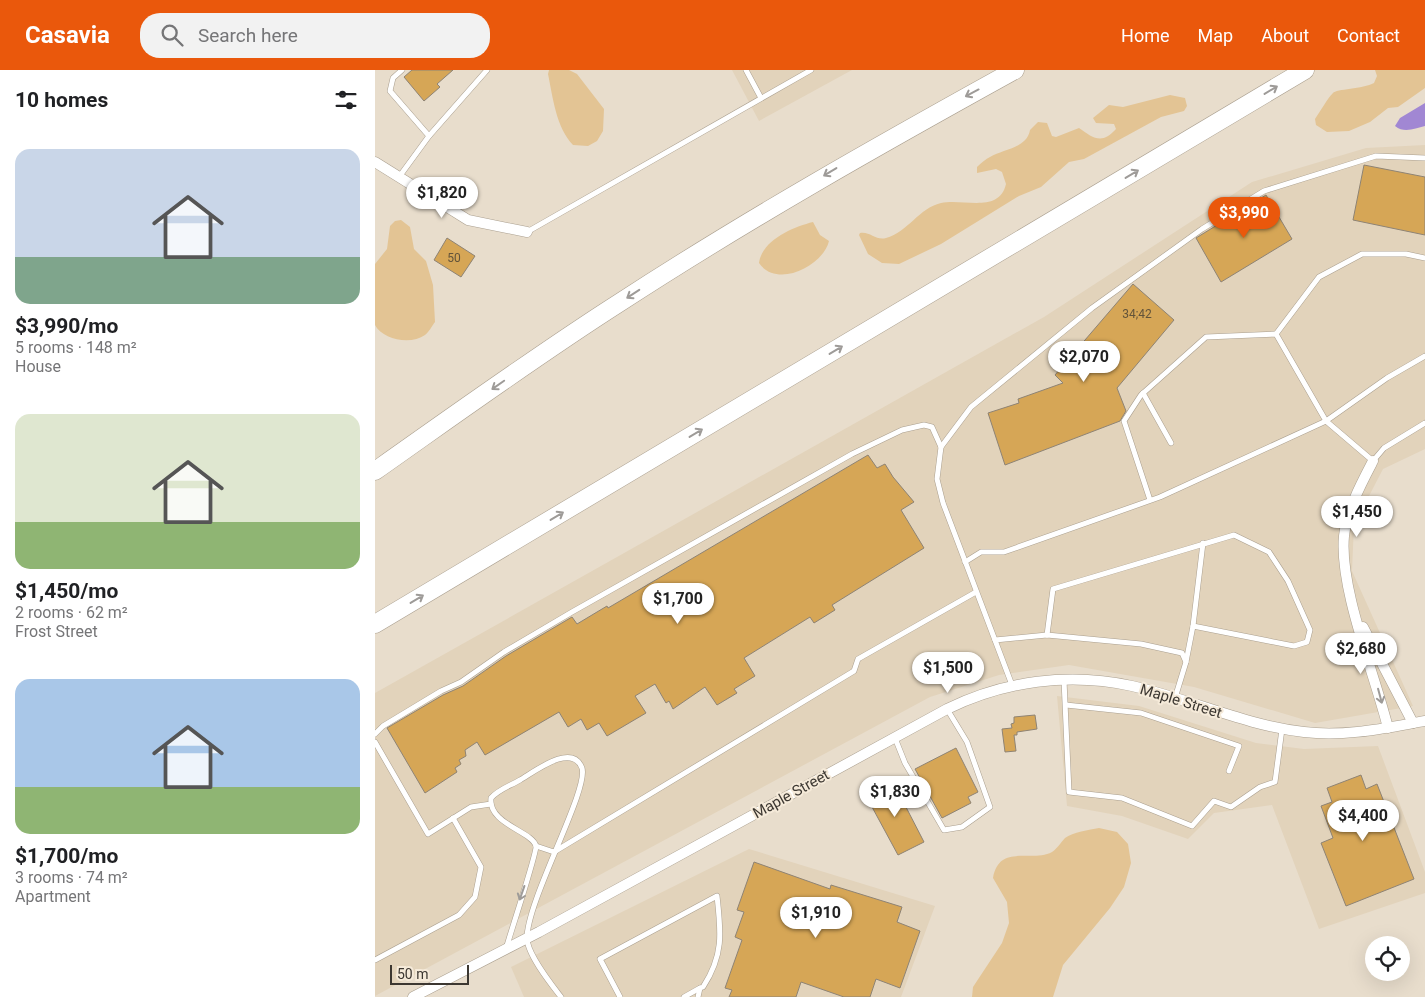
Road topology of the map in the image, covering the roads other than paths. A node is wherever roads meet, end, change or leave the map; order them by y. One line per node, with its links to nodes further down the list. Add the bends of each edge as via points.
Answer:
1 (402, 70): 8 (lane, via 393,78 390,92)
2 (487, 70): 8 (lane)
3 (747, 70): 7 (lane)
4 (811, 70): 7 (lane)
5 (1015, 70): 22 (highway, one-way to 22, via 876,145 680,263 549,349)
6 (1305, 70): 28 (highway, one-way to 6)
7 (761, 98): 12 (lane)
8 (429, 136): 11 (lane)
9 (1425, 158): 20 (lane, via 1376,156 1264,191 1202,229 1092,308 971,407)
10 (375, 162): 11 (street)
11 (399, 178): 12 (street, via 468,220)
12 (527, 232)
13 (1425, 258): 14 (lane, via 1405,254 1362,254 1319,277)
14 (1276, 334): 16 (lane, via 1206,337); 17 (lane)
15 (1425, 356): 17 (lane)
16 (1143, 393): 19 (lane); 23 (lane, via 1124,421)
17 (1326, 421): 21 (lane); 23 (lane)
18 (1425, 423): 21 (lane, via 1384,448)
19 (1171, 443)
20 (941, 447): 25 (lane, via 937,479); 42 (lane, via 932,427 924,424 902,430 851,454 504,652)
21 (1373, 462): 27 (street, via 1352,506 1344,535 1346,573)
22 (375, 471)
23 (1150, 500): 25 (lane, via 1004,552 981,552)
24 (1203, 543): 29 (lane); 29 (lane, via 1234,535 1269,552 1288,581 1311,630 1307,642 1294,646); 30 (lane, via 1053,589)
25 (965, 562): 26 (lane)
26 (976, 592): 31 (lane); 49 (lane, via 858,659 854,672)
27 (1356, 616): 39 (street); 41 (street, one-way to 41)
28 (375, 624)
29 (1193, 626): 32 (lane)
30 (1047, 636): 31 (lane); 32 (lane, via 1141,644 1182,653)
31 (995, 640): 34 (lane)
32 (1187, 662): 35 (lane)
33 (1064, 680): 34 (street, Maple Street); 35 (street, Maple Street, via 1108,682); 36 (lane)
34 (1012, 685): 37 (street, Maple Street)
35 (1174, 698): 40 (street, Maple Street)
36 (1065, 705): 40 (lane, via 1069,792 1122,798 1192,826 1214,802 1231,807 1260,787 1275,782); 45 (lane, via 1141,713 1239,746)
37 (947, 709): 43 (street, Maple Street); 43 (lane, via 967,742 989,807 962,827 944,830 905,763)
38 (1425, 721): 39 (street, Maple Street)
39 (1413, 723): 41 (street, Maple Street)
40 (1282, 728): 41 (street, Maple Street, via 1333,734)
41 (1389, 728)
42 (375, 734)
43 (895, 737): 50 (street, Maple Street)
44 (375, 742): 47 (lane, via 428,834)
45 (1229, 771)
46 (491, 804): 47 (lane, via 471,807); 48 (lane, via 498,816); 49 (lane, via 491,798 497,793 554,760 574,759 581,766 583,776)
47 (453, 818): 52 (lane, via 481,867 475,898 459,915)
48 (536, 846): 49 (lane); 51 (lane, one-way to 51)
49 (554, 852): 50 (lane, via 532,910)
50 (527, 939): 51 (street, Maple Street); 55 (lane, via 529,949)
51 (506, 950): 54 (street, Maple Street)
52 (375, 960)
53 (700, 988): 56 (lane, via 714,968 718,954 721,924 717,896 600,959); 57 (lane); 58 (lane)
54 (413, 997)
55 (561, 997)
56 (620, 997)
57 (684, 997)
58 (697, 997)

